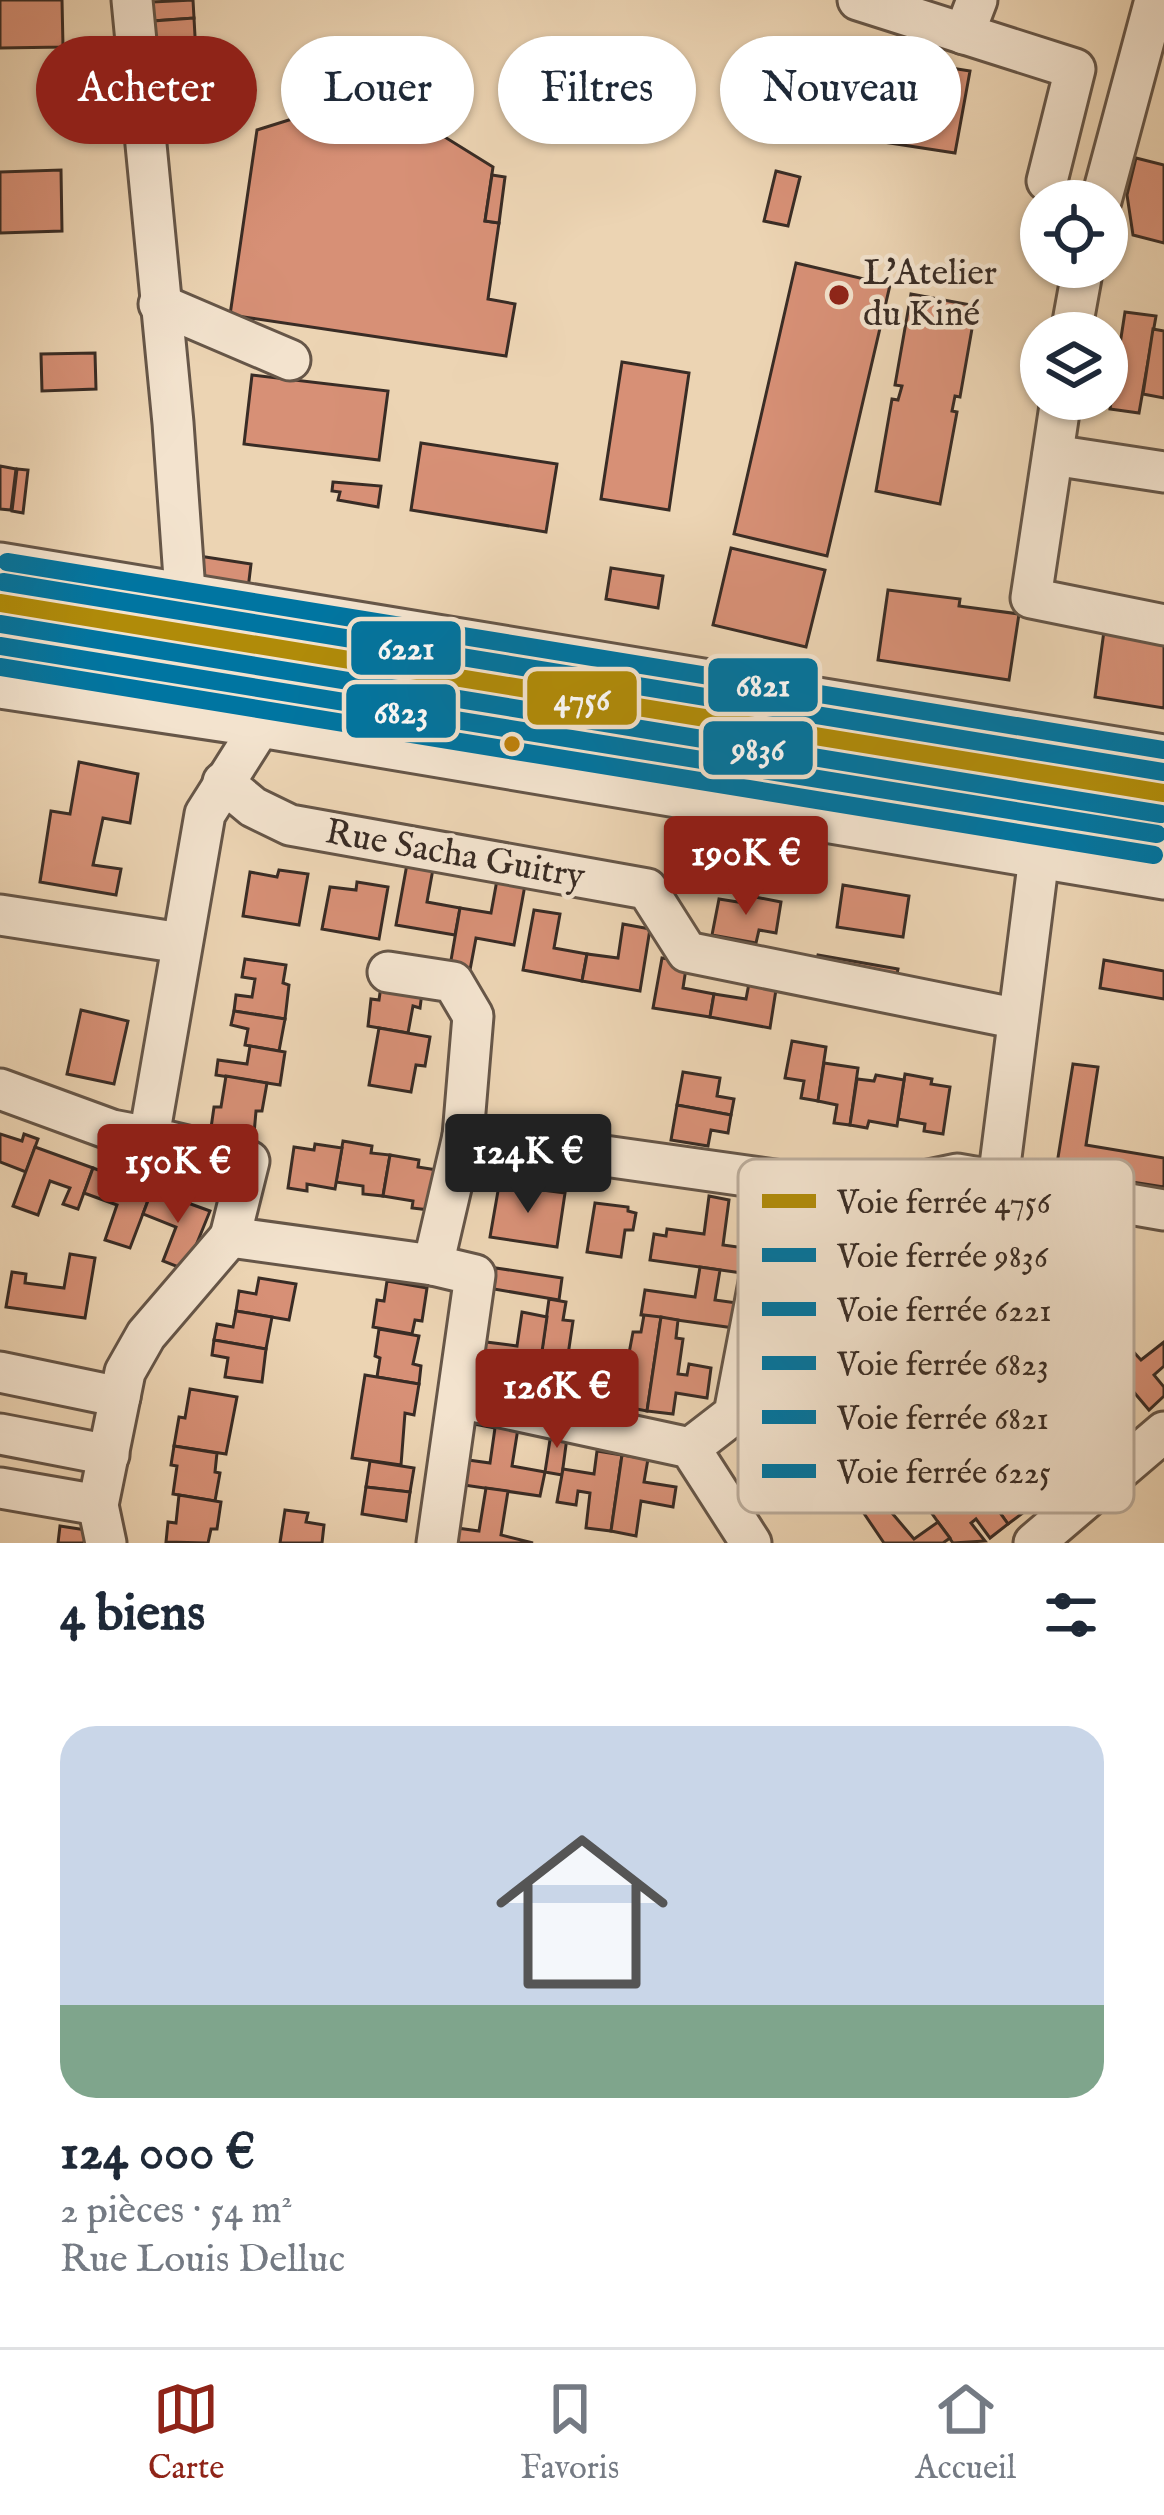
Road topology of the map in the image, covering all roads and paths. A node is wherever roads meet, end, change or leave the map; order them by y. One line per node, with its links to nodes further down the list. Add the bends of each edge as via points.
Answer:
1 (132, 0): 7 (street)
2 (1155, 0): 6 (street)
3 (846, 7): 4 (street)
4 (970, 17): 5 (street, via 1075,69)
5 (1047, 180)
6 (1107, 180)
7 (159, 304): 8 (street); 13 (street)
8 (290, 360)
9 (1058, 420): 10 (street)
10 (1052, 455): 11 (street); 14 (street, via 1031,598)
11 (1164, 472)
12 (0, 563): 13 (street)
13 (185, 592): 17 (street)
14 (1164, 625)
15 (0, 688): 16 (street)
16 (260, 727): 18 (street); 19 (street)
17 (1164, 755)
18 (223, 782): 22 (street, via 205,814); 24 (street, Rue Sacha Guitry, via 290,825 647,889 687,952)
19 (1039, 857): 20 (street); 24 (street)
20 (1164, 879)
21 (0, 915): 22 (street)
22 (181, 943): 27 (street)
23 (388, 972): 26 (street, via 453,982 473,1016)
24 (1018, 1019): 28 (street)
25 (0, 1089): 27 (street)
26 (463, 1136): 29 (street); 33 (street)
27 (149, 1137): 32 (street, via 249,1161)
28 (1001, 1159)
29 (738, 1177)
30 (1134, 1205): 31 (street)
31 (1164, 1210)
32 (230, 1237): 33 (street); 36 (street, via 146,1335)
33 (433, 1265): 37 (street, via 475,1275)
34 (0, 1372): 36 (street)
35 (738, 1393): 39 (street, via 734,1414)
36 (120, 1396): 40 (street)
37 (459, 1398): 39 (street); 44 (street)
38 (0, 1434): 40 (street)
39 (690, 1448): 45 (street)
40 (109, 1455): 43 (street)
41 (0, 1488): 43 (street)
42 (1073, 1513): 46 (street)
43 (102, 1524)
44 (437, 1543)
45 (751, 1543)
46 (1034, 1543)

